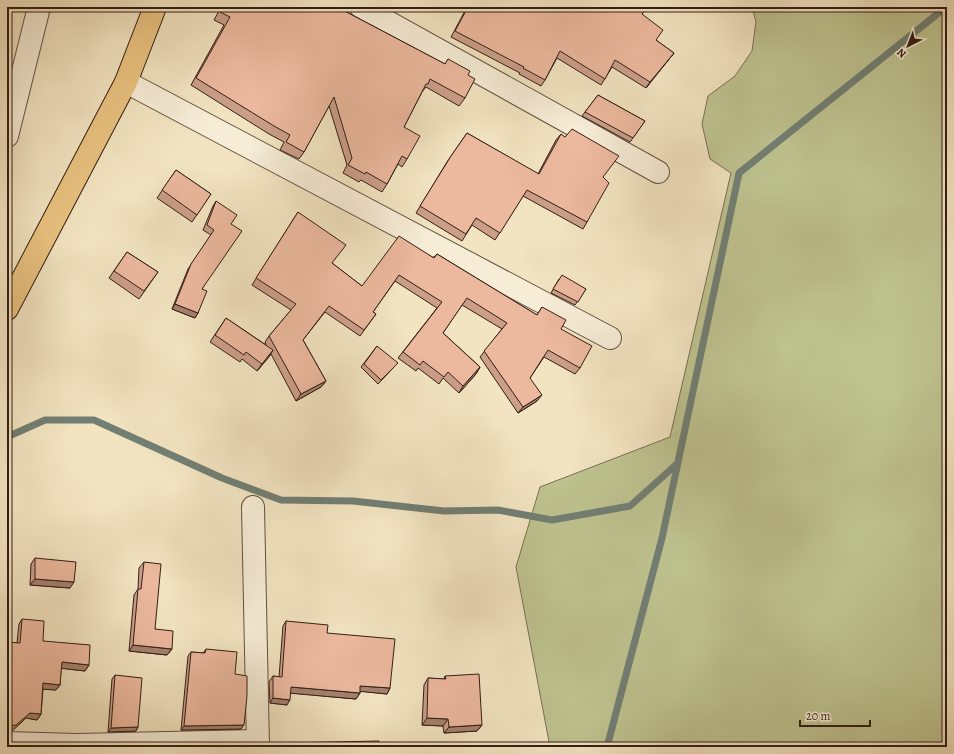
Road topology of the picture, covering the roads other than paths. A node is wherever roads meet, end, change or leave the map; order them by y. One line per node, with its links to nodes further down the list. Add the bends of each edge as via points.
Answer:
1 (39, 7): 5 (street)
2 (155, 7): 4 (main road)
3 (361, 7): 6 (street)
4 (126, 82): 7 (main road); 8 (street)
5 (7, 136)
6 (658, 172)
7 (7, 309)
8 (610, 338)
9 (253, 507): 11 (street)
10 (7, 743): 11 (street, via 77,746)
11 (258, 744)

